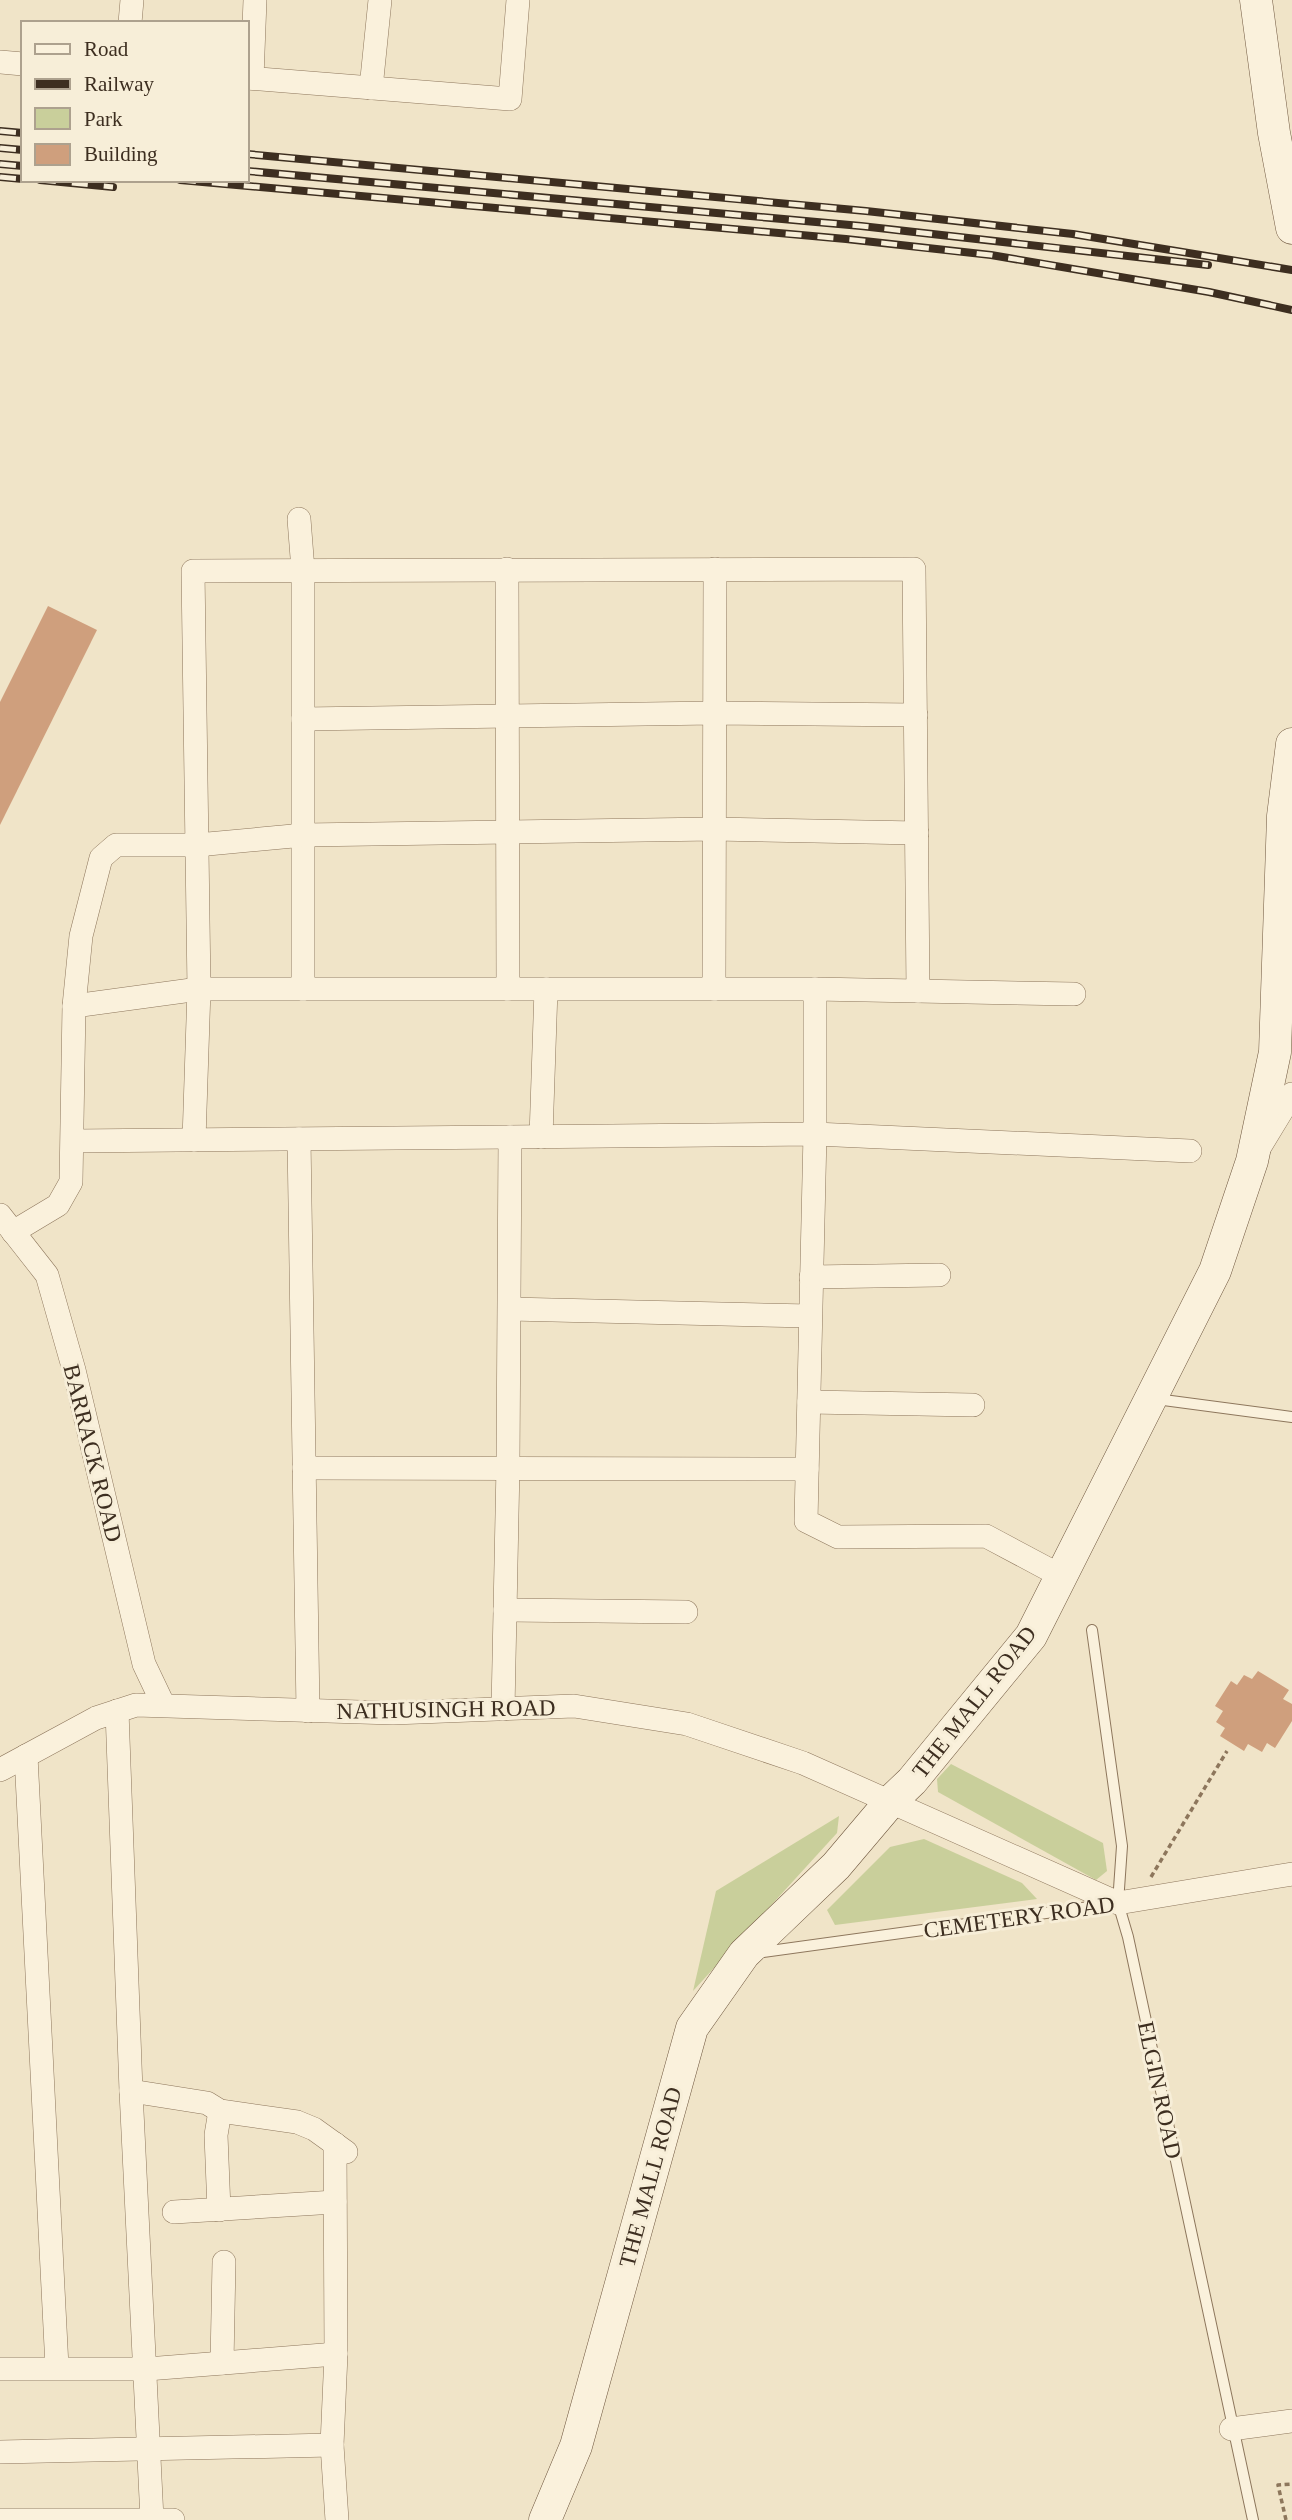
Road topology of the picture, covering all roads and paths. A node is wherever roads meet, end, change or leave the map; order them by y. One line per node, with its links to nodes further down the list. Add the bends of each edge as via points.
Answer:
1 (132, 0): 6 (street)
2 (255, 0): 9 (street)
3 (380, 0): 10 (street)
4 (518, 0): 10 (street, via 510,99)
5 (1262, 5): 11 (street)
6 (130, 21)
7 (0, 62): 8 (street)
8 (21, 64)
9 (249, 78): 10 (street)
10 (371, 88)
11 (1292, 229)
12 (299, 519): 15 (street)
13 (507, 569): 14 (street); 15 (street); 18 (street)
14 (715, 569): 16 (street); 17 (street, via 914,569)
15 (303, 570): 19 (street); 26 (street, via 193,571)
16 (714, 713): 17 (street); 18 (street); 22 (street)
17 (916, 715): 24 (street)
18 (506, 718): 19 (street); 23 (street)
19 (303, 719): 25 (street)
20 (1292, 744): 21 (street, THE MALL ROAD)
21 (1287, 821): 44 (street, THE MALL ROAD, via 1275,1052)
22 (714, 829): 23 (street); 24 (street); 31 (street)
23 (506, 833): 25 (street); 29 (street)
24 (917, 833): 33 (street)
25 (304, 835): 26 (street); 28 (street)
26 (197, 845): 27 (street); 35 (street, via 116,845 101,858 81,936)
27 (199, 989): 28 (street); 35 (street); 41 (street)
28 (303, 989): 29 (street)
29 (508, 989): 30 (street)
30 (546, 989): 31 (street); 39 (street)
31 (714, 989): 32 (street)
32 (815, 989): 33 (street); 37 (street)
33 (918, 991): 34 (street)
34 (1074, 994)
35 (74, 1006): 42 (street)
36 (1292, 1094): 44 (street)
37 (815, 1134): 39 (street); 43 (street); 47 (street)
38 (510, 1137): 39 (street); 40 (street); 48 (street)
39 (541, 1137)
40 (299, 1139): 41 (street); 55 (street)
41 (194, 1140): 42 (street)
42 (74, 1141): 45 (street, via 71,1182 58,1205)
43 (1190, 1152)
44 (1252, 1161): 50 (street, THE MALL ROAD, via 1215,1271)
45 (7, 1223): 61 (street, BARRACK ROAD, via 47,1275 144,1664)
46 (939, 1275): 47 (street)
47 (811, 1277): 49 (street)
48 (510, 1309): 49 (street); 54 (street)
49 (810, 1316): 51 (street)
50 (1151, 1398): 53 (lane); 57 (street, THE MALL ROAD)
51 (809, 1402): 52 (street); 56 (street)
52 (973, 1405)
53 (1292, 1417)
54 (508, 1466): 55 (street); 56 (street); 58 (street)
55 (304, 1468): 63 (street)
56 (807, 1469): 57 (street, via 806,1521 838,1537 986,1535)
57 (1061, 1576): 68 (street, THE MALL ROAD, via 1031,1636 912,1782)
58 (505, 1609): 59 (street); 62 (street)
59 (686, 1612)
60 (1092, 1630): 70 (lane)
61 (163, 1704): 63 (street, NATHUSINGH ROAD); 64 (street, NATHUSINGH ROAD, via 136,1704)
62 (503, 1709): 63 (street, NATHUSINGH ROAD); 68 (street, NATHUSINGH ROAD, via 574,1706 687,1724 803,1763)
63 (308, 1710)
64 (117, 1711): 66 (street, NATHUSINGH ROAD); 72 (street)
65 (1227, 1751): 70 (path)
66 (26, 1756): 67 (street, NATHUSINGH ROAD); 80 (street)
67 (0, 1770)
68 (891, 1801): 70 (street); 71 (street, THE MALL ROAD, via 836,1866)
69 (1292, 1874): 70 (street, CEMETERY ROAD)
70 (1128, 1902): 71 (lane, CEMETERY ROAD); 84 (lane, ELGIN ROAD, via 1128,1937)
71 (744, 1954): 92 (street, THE MALL ROAD, via 692,2028 576,2446)
72 (131, 2091): 73 (street, via 207,2103); 82 (street)
73 (220, 2111): 74 (street, via 297,2122 342,2149); 75 (street, via 216,2135)
74 (335, 2202): 75 (street); 78 (street)
75 (219, 2210): 76 (street)
76 (174, 2212)
77 (224, 2262): 79 (street)
78 (336, 2354): 79 (street); 85 (street)
79 (222, 2363): 82 (street)
80 (57, 2367): 81 (street); 82 (street)
81 (0, 2369)
82 (147, 2369): 86 (street)
83 (1292, 2421): 84 (street)
84 (1231, 2429): 93 (lane, ELGIN ROAD)
85 (332, 2445): 86 (street); 91 (street)
86 (148, 2450): 87 (street); 89 (street)
87 (0, 2452)
88 (1292, 2484): 94 (path, via 1278,2485)
89 (163, 2519): 90 (street)
90 (0, 2520)
91 (337, 2520)
92 (545, 2520)
93 (1253, 2520)
94 (1286, 2520)

